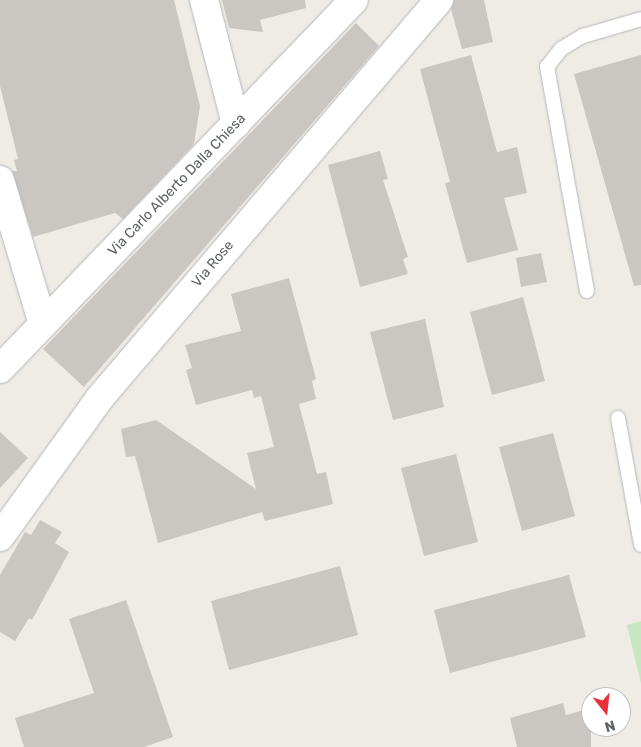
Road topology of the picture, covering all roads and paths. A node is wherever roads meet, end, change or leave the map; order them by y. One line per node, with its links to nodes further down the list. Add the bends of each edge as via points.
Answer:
1 (204, 0): 5 (street)
2 (354, 0): 5 (street, Via Carlo Alberto Dalla Chiesa)
3 (439, 0): 11 (street, Via Rose, via 99,399)
4 (641, 19): 7 (lane, via 583,36 561,48 547,67)
5 (236, 124): 8 (street, Via Carlo Alberto Dalla Chiesa)
6 (0, 180): 8 (street)
7 (588, 291)
8 (43, 324): 9 (street, Via Carlo Alberto Dalla Chiesa)
9 (0, 369)
10 (618, 418): 12 (lane)
11 (0, 537)
12 (641, 545)

